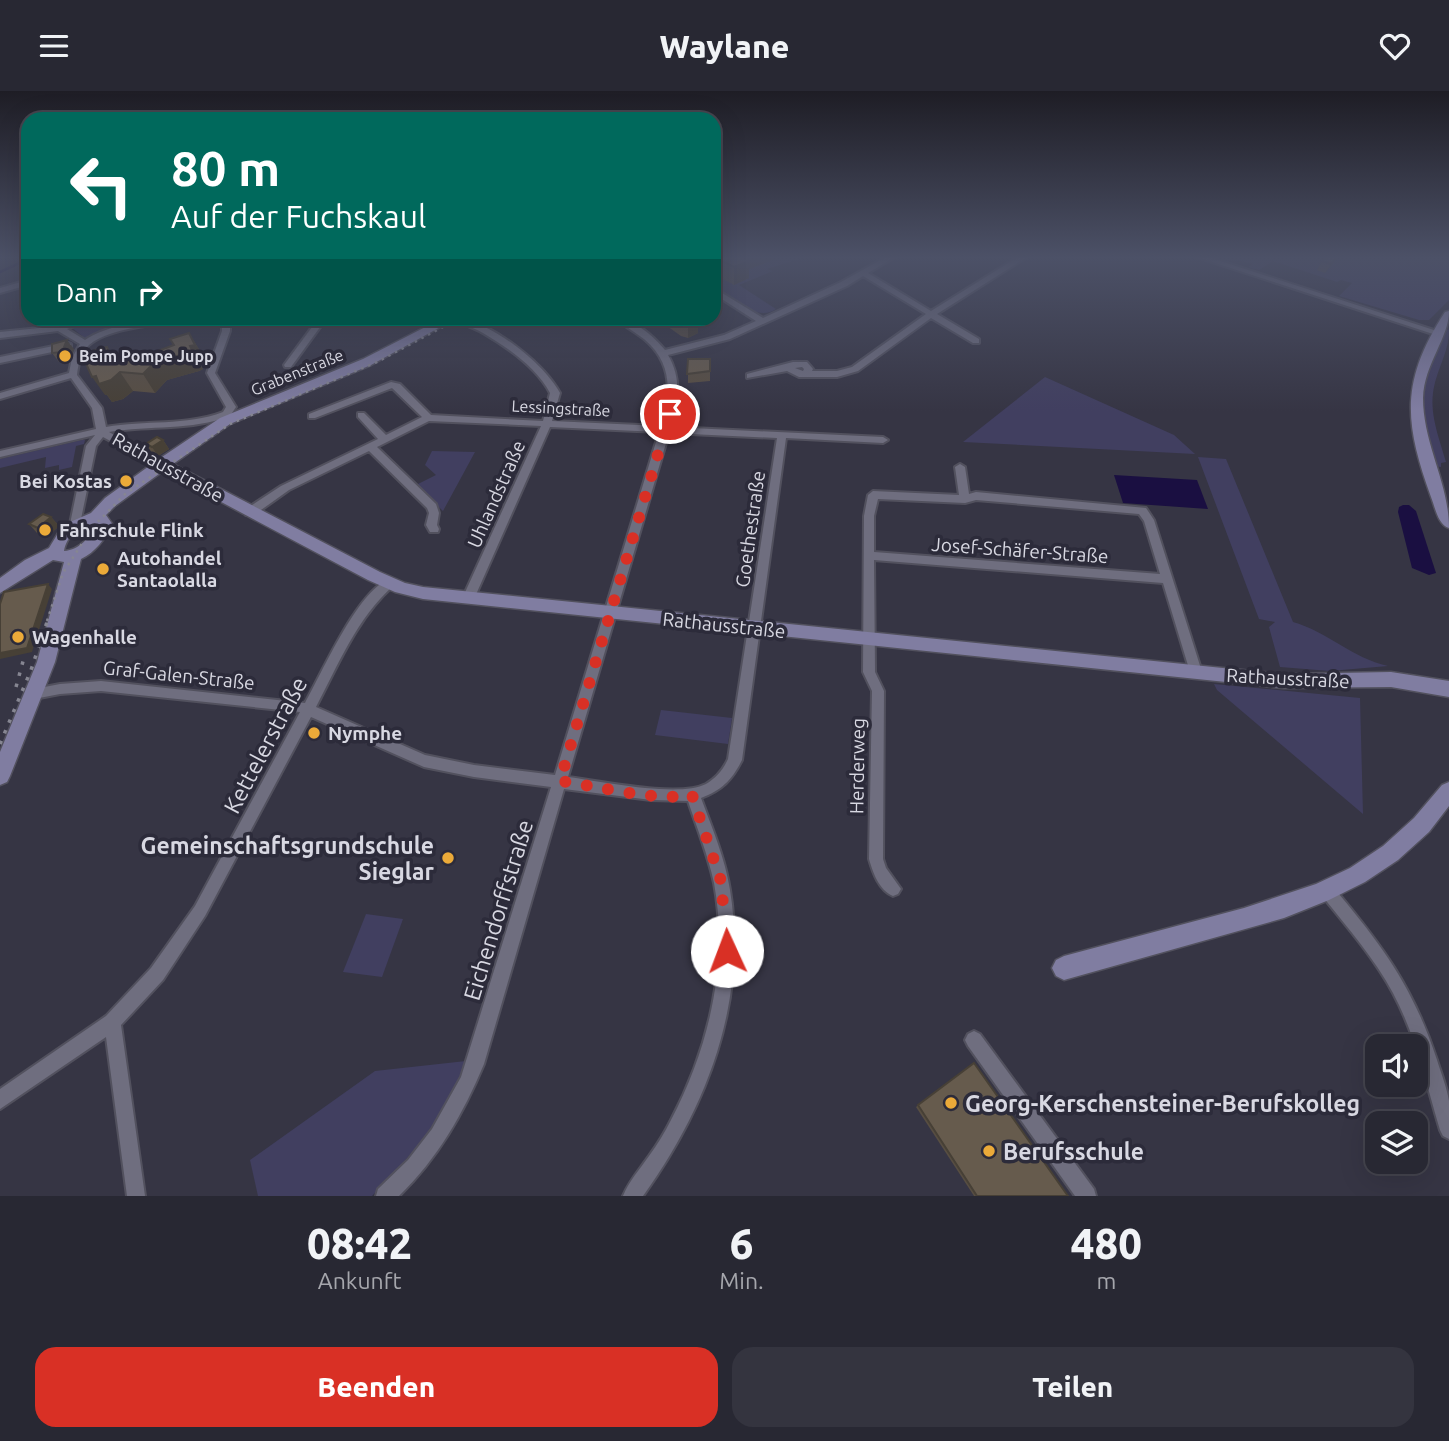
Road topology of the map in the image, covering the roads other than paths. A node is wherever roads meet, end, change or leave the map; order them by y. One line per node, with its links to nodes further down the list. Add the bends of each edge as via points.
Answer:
1 (743, 309): 8 (street)
2 (789, 309): 8 (street)
3 (920, 309): 6 (street)
4 (941, 309): 6 (street)
5 (1363, 309): 17 (street)
6 (931, 315): 19 (street); 26 (street, via 855,369 807,373 809,367 804,365)
7 (1449, 315): 17 (street)
8 (762, 321): 22 (street, via 727,337)
9 (66, 326): 16 (street)
10 (146, 326): 20 (street, via 105,334)
11 (226, 326): 33 (street, via 211,373 232,410 212,420)
12 (317, 326): 24 (street)
13 (436, 326): 39 (street, Grabenstraße, via 367,362 233,417)
14 (476, 326): 31 (street, Uhlandstraße, via 553,385 555,398)
15 (631, 326): 22 (street)
16 (60, 328): 18 (street); 20 (street)
17 (1436, 332): 44 (street, via 1417,378 1415,408 1424,452)
18 (0, 335)
19 (976, 341)
20 (85, 344): 25 (street)
21 (70, 345): 23 (street)
22 (665, 353): 32 (street, Eichendorffstraße, via 674,393)
23 (0, 360)
24 (288, 365)
25 (73, 375): 27 (street); 33 (street, Rathausstraße, via 97,408)
26 (750, 376)
27 (0, 396)
28 (361, 415): 35 (street)
29 (312, 416): 30 (street, via 394,385)
30 (428, 418): 31 (street, Lessingstraße); 35 (street, Lessingstraße)
31 (547, 423): 32 (street, Lessingstraße); 53 (street, Uhlandstraße)
32 (665, 429): 34 (street, Lessingstraße); 54 (street, Eichendorffstraße)
33 (102, 432): 38 (street); 39 (street, Rathausstraße); 45 (street, via 91,446)
34 (782, 435): 36 (street, Lessingstraße); 55 (street, Goethestraße)
35 (384, 439): 37 (street, Lessingstraße)
36 (883, 440)
37 (370, 446): 42 (street, Lessingstraße, via 285,488); 46 (street, via 432,507)
38 (0, 454)
39 (161, 464): 42 (street, Rathausstraße); 43 (street, Grabenstraße)
40 (960, 467): 41 (street)
41 (965, 499): 49 (street, Herderweg, via 873,495); 50 (street, via 1029,499 1142,511)
42 (250, 512): 51 (street, Rathausstraße)
43 (96, 517): 45 (street); 48 (street, via 103,520 104,528 90,547)
44 (1449, 523)
45 (75, 524): 47 (street)
46 (434, 529)
47 (55, 552): 48 (street, via 61,557); 52 (street)
48 (74, 556): 59 (street)
49 (870, 556): 50 (street, Josef-Schäfer-Straße); 56 (street, Herderweg)
50 (1167, 579): 57 (street)
51 (389, 583): 53 (street, Rathausstraße); 60 (street, Kettelerstraße, via 356,621)
52 (0, 587)
53 (468, 599): 54 (street, Rathausstraße)
54 (610, 613): 55 (street, Rathausstraße); 62 (street, Eichendorffstraße)
55 (754, 628): 56 (street, Rathausstraße); 64 (street, Goethestraße, via 731,770 718,784)
56 (869, 640): 57 (street, Rathausstraße); 65 (street, Herderweg, via 869,672 878,691 876,859)
57 (1196, 672): 58 (street, Rathausstraße, via 1317,683 1399,680)
58 (1449, 689)
59 (34, 694): 60 (street, Graf-Galen-Straße, via 101,686); 61 (street)
60 (310, 711): 62 (street, Graf-Galen-Straße, via 424,761); 68 (street, Kettelerstraße, via 190,927 157,974)
61 (0, 776)
62 (560, 781): 64 (street, Graf-Galen-Straße); 73 (street, Eichendorffstraße, via 462,1098 440,1136)
63 (1449, 791): 66 (street, via 1432,816 1404,843)
64 (692, 795): 74 (street, via 723,893 727,951 722,1007 694,1093)
65 (893, 889)
66 (1328, 892): 67 (street, via 1231,924); 71 (street, via 1399,988 1416,1026)
67 (1064, 968)
68 (113, 1022): 70 (street, Kettelerstraße); 72 (street)
69 (974, 1039): 75 (street)
70 (0, 1100)
71 (1449, 1131)
72 (136, 1196)
73 (385, 1196)
74 (632, 1196)
75 (1087, 1196)

